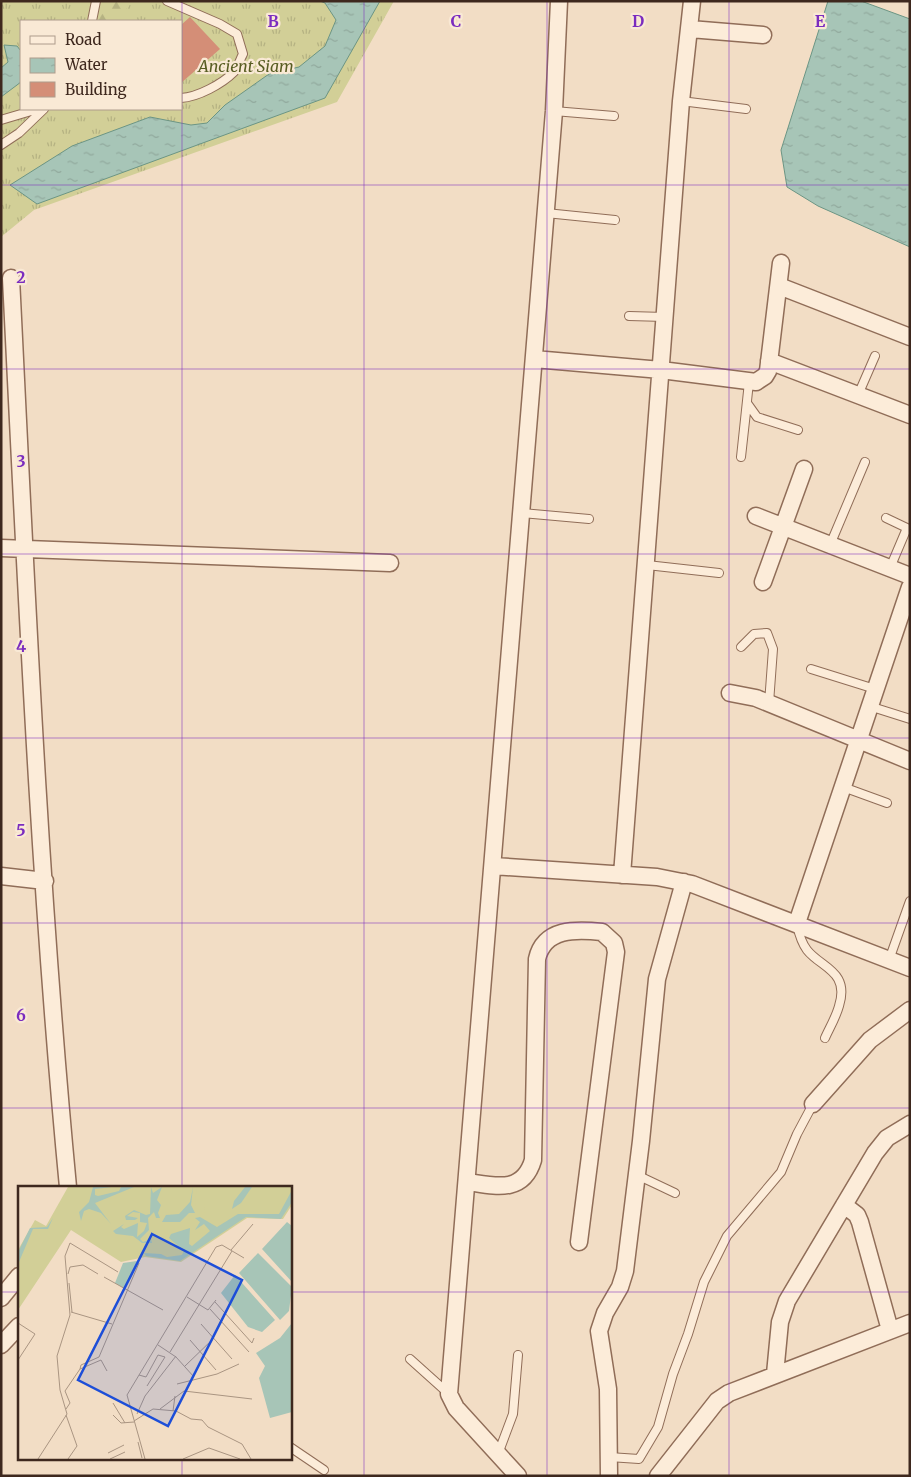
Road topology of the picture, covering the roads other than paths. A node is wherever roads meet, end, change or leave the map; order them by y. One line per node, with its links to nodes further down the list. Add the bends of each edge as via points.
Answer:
1 (96, 1): 5 (lane)
2 (167, 1): 8 (lane, via 237,34 243,54 235,71 211,88)
3 (559, 1): 13 (street)
4 (692, 1): 6 (street)
5 (92, 20)
6 (690, 29): 7 (street); 9 (street)
7 (763, 35)
8 (182, 98)
9 (681, 101): 10 (lane); 23 (street)
10 (746, 109)
11 (35, 110): 15 (lane)
12 (43, 110): 16 (lane, via 19,134)
13 (554, 111): 14 (lane); 17 (street)
14 (614, 116)
15 (1, 120)
16 (1, 145)
17 (546, 213): 18 (lane); 26 (street)
18 (615, 220)
19 (781, 263): 21 (street)
20 (11, 278): 42 (street)
21 (778, 286): 24 (street); 27 (street)
22 (629, 316): 23 (lane)
23 (665, 317): 28 (street)
24 (910, 337)
25 (875, 356): 30 (lane)
26 (534, 359): 28 (street); 35 (street)
27 (769, 361): 29 (street, via 765,376); 30 (street)
28 (661, 370): 29 (street); 44 (street)
29 (749, 382): 32 (lane, via 741,457 747,403 757,417)
30 (858, 395): 31 (street)
31 (910, 415)
32 (798, 430)
33 (865, 462): 40 (lane)
34 (804, 469): 39 (street)
35 (522, 513): 38 (lane); 61 (street)
36 (756, 516): 39 (street)
37 (886, 518): 45 (lane, via 907,528)
38 (589, 519)
39 (783, 527): 40 (street); 48 (street)
40 (830, 545): 45 (street)
41 (1, 548): 42 (street)
42 (25, 549): 43 (street); 64 (street)
43 (390, 563)
44 (647, 564): 46 (lane); 62 (street)
45 (890, 568): 47 (street)
46 (719, 573)
47 (910, 576)
48 (763, 582)
49 (910, 587): 52 (street)
50 (741, 647): 54 (lane, via 754,634 767,632 773,649)
51 (811, 670): 52 (lane)
52 (876, 689): 55 (street)
53 (730, 693): 54 (street, via 756,698)
54 (768, 705): 57 (street)
55 (869, 706): 56 (lane); 57 (street)
56 (910, 720)
57 (859, 740): 58 (street); 59 (street)
58 (910, 761)
59 (843, 787): 60 (lane); 67 (street)
60 (887, 803)
61 (493, 866): 62 (street); 75 (street)
62 (622, 875): 65 (street)
63 (1, 876): 64 (street)
64 (45, 880): 76 (street)
65 (684, 882): 67 (street); 74 (street, via 657,979)
66 (910, 900): 68 (lane)
67 (797, 923): 68 (street); 71 (lane, via 808,952 836,975 841,990 840,1005)
68 (889, 960): 69 (street)
69 (910, 968)
70 (910, 1010): 72 (street, via 870,1040)
71 (825, 1038)
72 (813, 1104): 92 (lane, via 781,1172 727,1236 708,1274 658,1427 639,1459)
73 (910, 1124): 78 (street, via 880,1146)
74 (637, 1175): 77 (lane); 92 (street, via 625,1271 600,1331 608,1389)
75 (468, 1182): 79 (street, via 512,1185 529,1172 533,1160 539,949 559,933 602,932 614,943 616,952); 89 (street)
76 (68, 1186)
77 (675, 1193)
78 (844, 1205): 84 (street, via 857,1215 860,1222); 88 (street, via 782,1311)
79 (579, 1242)
80 (18, 1277): 81 (street)
81 (1, 1298)
82 (910, 1323): 84 (street)
83 (18, 1327): 85 (street)
84 (890, 1330): 88 (street)
85 (1, 1346)
86 (518, 1356): 91 (lane, via 513,1414)
87 (410, 1359): 89 (lane)
88 (775, 1374): 96 (street, via 743,1386 717,1401)
89 (449, 1394): 91 (street, via 456,1408)
90 (291, 1448): 93 (lane)
91 (498, 1454): 94 (street)
92 (609, 1457): 95 (street)
93 (324, 1470)
94 (518, 1476)
95 (609, 1476)
96 (658, 1476)

